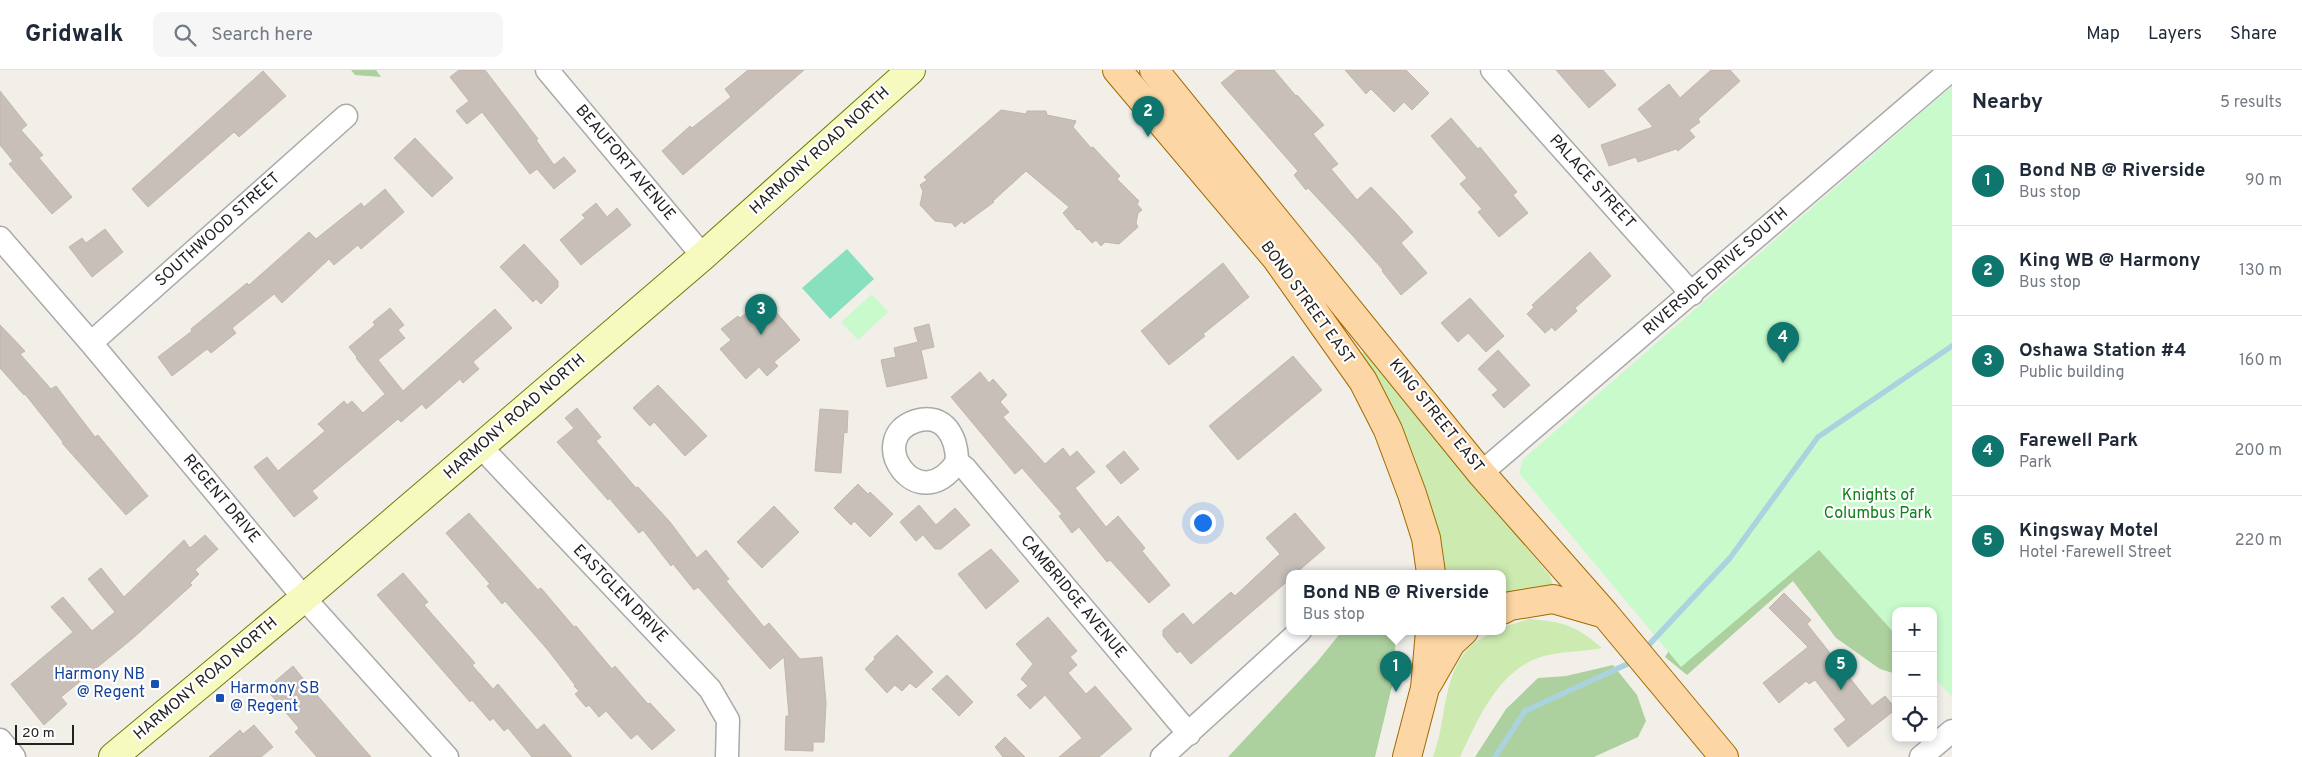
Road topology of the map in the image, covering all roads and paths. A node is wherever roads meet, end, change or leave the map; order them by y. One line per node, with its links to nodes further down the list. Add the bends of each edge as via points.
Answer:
1 (547, 70): 9 (street, BEAUFORT AVENUE)
2 (911, 70): 9 (main road, HARMONY ROAD NORTH)
3 (1117, 70): 15 (main road, BOND STREET EAST, via 1276,258 1363,381 1388,430 1412,494 1426,538)
4 (1154, 70): 14 (main road, KING STREET EAST)
5 (1492, 70): 10 (street, PALACE STREET)
6 (1951, 70): 10 (street, RIVERSIDE DRIVE SOUTH)
7 (346, 116): 11 (street, SOUTHWOOD STREET)
8 (0, 238): 11 (street, REGENT DRIVE)
9 (703, 256): 12 (main road, HARMONY ROAD NORTH)
10 (1692, 294): 14 (street, RIVERSIDE DRIVE SOUTH)
11 (91, 343): 16 (street, REGENT DRIVE)
12 (480, 446): 16 (main road, HARMONY ROAD NORTH); 29 (street, EASTGLEN DRIVE, via 710,689 728,720)
13 (957, 462): 24 (street, CAMBRIDGE AVENUE)
14 (1481, 473): 18 (main road, KING STREET EAST)
15 (1431, 570)
16 (304, 598): 27 (main road, HARMONY ROAD NORTH); 28 (street, REGENT DRIVE)
17 (1506, 608): 18 (main road, via 1554,599)
18 (1612, 623): 32 (main road, KING STREET EAST)
19 (1296, 635): 24 (street)
20 (1430, 635): 22 (main road)
21 (1460, 635): 22 (main road, via 1451,643)
22 (1425, 688): 31 (main road)
23 (1952, 731): 33 (street)
24 (1188, 734): 30 (street)
25 (0, 740): 26 (street)
26 (14, 757)
27 (113, 757)
28 (448, 757)
29 (727, 757)
30 (1162, 757)
31 (1406, 757)
32 (1724, 757)
33 (1921, 757)

